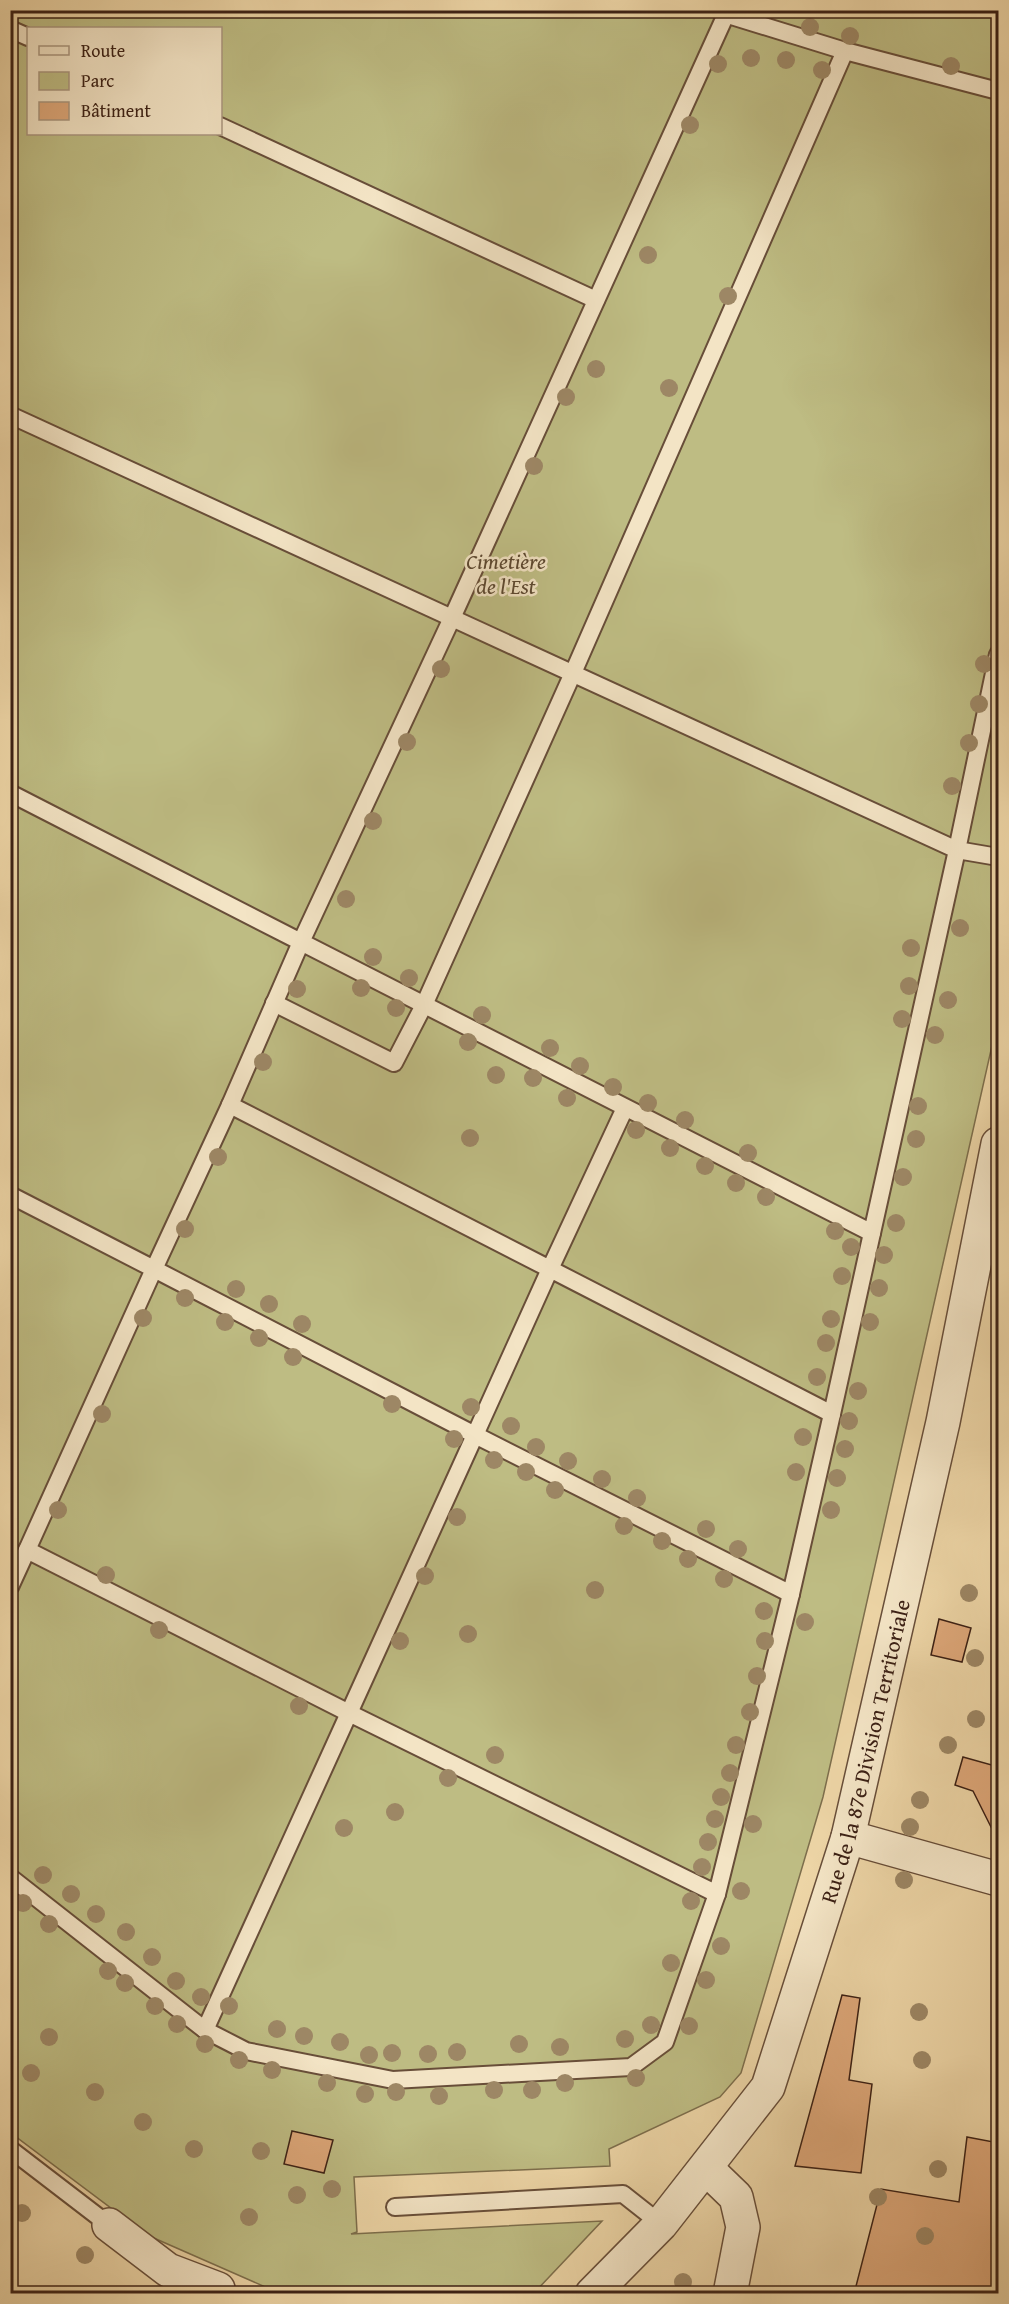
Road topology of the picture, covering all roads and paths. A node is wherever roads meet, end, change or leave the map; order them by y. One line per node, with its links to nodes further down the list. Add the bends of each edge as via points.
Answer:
1 (726, 12): 4 (lane); 7 (lane)
2 (10, 29): 3 (lane)
3 (27, 37)
4 (844, 51): 5 (lane); 11 (lane)
5 (999, 91)
6 (222, 127): 7 (lane)
7 (596, 300): 9 (lane)
8 (10, 415): 9 (lane)
9 (452, 618): 11 (lane); 15 (lane)
10 (999, 654): 13 (lane)
11 (573, 673): 13 (lane); 17 (lane)
12 (10, 793): 15 (lane)
13 (957, 850): 14 (lane); 22 (lane)
14 (999, 858)
15 (301, 942): 16 (lane); 17 (lane)
16 (274, 1003): 17 (lane, via 394,1063); 18 (lane)
17 (424, 1005): 19 (lane)
18 (230, 1105): 23 (lane); 24 (lane)
19 (625, 1108): 22 (lane); 24 (lane)
20 (999, 1144): 31 (street, Rue de la 87e Division Territoriale, via 936,1454)
21 (10, 1195): 23 (lane)
22 (872, 1233): 25 (lane)
23 (154, 1269): 26 (lane); 27 (lane)
24 (550, 1269): 25 (lane); 26 (lane)
25 (832, 1414): 29 (lane)
26 (476, 1435): 29 (lane); 30 (lane)
27 (27, 1550): 28 (lane); 30 (lane)
28 (10, 1587)
29 (791, 1594): 34 (lane)
30 (349, 1713): 34 (lane); 35 (lane)
31 (848, 1837): 33 (street); 37 (street, Rue de la 87e Division Territoriale, via 768,2087)
32 (10, 1877): 35 (lane)
33 (999, 1879)
34 (717, 1894): 35 (lane, via 665,2042 631,2067 393,2080 246,2052)
35 (205, 2030)
36 (10, 2149): 40 (lane)
37 (706, 2168): 39 (street, Rue de la 87e Division Territoriale); 43 (street, via 736,2197 743,2227)
38 (395, 2206): 39 (lane, via 623,2194)
39 (661, 2224): 42 (street, Rue de la 87e Division Territoriale)
40 (109, 2225): 41 (street, via 168,2270)
41 (227, 2291)
42 (592, 2294)
43 (730, 2294)

